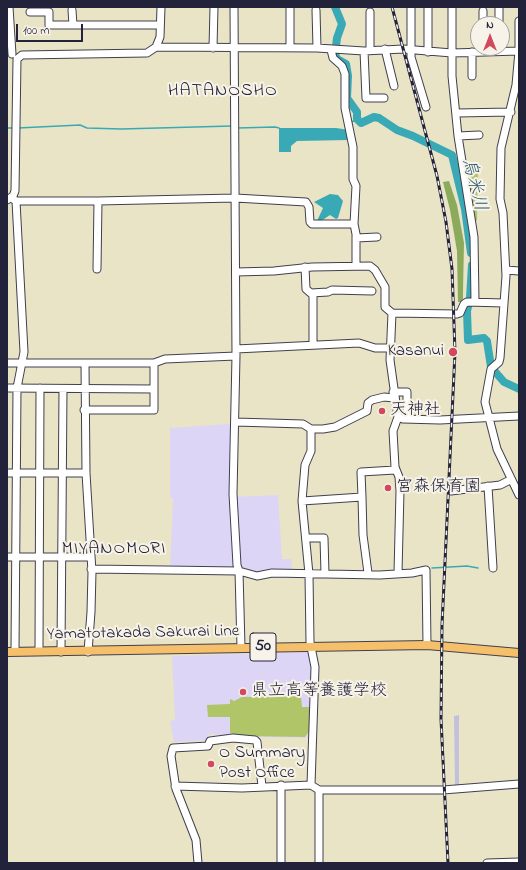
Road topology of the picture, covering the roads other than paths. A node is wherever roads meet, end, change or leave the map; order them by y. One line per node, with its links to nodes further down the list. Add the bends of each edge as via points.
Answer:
1 (161, 7): 17 (street)
2 (214, 7): 20 (street)
3 (234, 7): 21 (street)
4 (290, 7): 22 (street)
5 (411, 7): 27 (street)
6 (428, 7): 29 (street)
7 (452, 7): 31 (street)
8 (72, 10): 16 (street)
9 (316, 10): 23 (street)
10 (8, 11): 18 (street)
11 (482, 11): 14 (street)
12 (30, 12): 16 (street, via 49,12 49,24)
13 (370, 12): 25 (street)
14 (482, 16)
15 (519, 21): 28 (street)
16 (73, 24): 17 (street)
17 (160, 24): 19 (street, via 160,37)
18 (9, 35): 32 (street)
19 (156, 47): 20 (street); 32 (street, via 147,53)
20 (213, 48): 21 (street)
21 (233, 48): 22 (street); 42 (street)
22 (290, 48): 23 (street)
23 (317, 48): 24 (street)
24 (334, 50): 25 (street); 45 (street, via 333,58 342,66 345,74 345,108 353,147 353,179 356,186)
25 (367, 50): 26 (street); 36 (street, via 366,98)
26 (385, 50): 27 (street); 35 (street)
27 (412, 50): 29 (street); 37 (street, via 411,57)
28 (519, 51): 38 (street)
29 (428, 52): 31 (street)
30 (470, 52): 31 (street)
31 (452, 53): 39 (street)
32 (13, 55): 43 (street, via 15,191)
33 (472, 56): 34 (street)
34 (472, 76)
35 (394, 86)
36 (384, 98)
37 (426, 107)
38 (511, 112): 39 (street); 51 (street, via 501,148 500,199)
39 (457, 113): 41 (street)
40 (479, 135): 41 (street)
41 (458, 136): 56 (street, via 474,237)
42 (235, 198): 44 (street); 45 (street, via 306,202 312,224); 53 (street)
43 (11, 200): 44 (street); 63 (street, via 24,352)
44 (98, 201): 50 (street)
45 (354, 224): 47 (street)
46 (378, 237): 47 (street)
47 (356, 238): 48 (street)
48 (356, 266): 49 (street); 58 (street, via 370,266 375,270 385,287 385,307)
49 (305, 267): 53 (street); 55 (street, via 306,289)
50 (97, 269)
51 (506, 270): 52 (street); 57 (street)
52 (519, 271)
53 (236, 272): 61 (street)
54 (372, 291): 55 (street)
55 (311, 292): 59 (street)
56 (475, 302): 57 (street); 58 (street, via 464,304 457,314)
57 (504, 303): 76 (street, via 500,358 491,369 484,402)
58 (392, 313): 60 (street)
59 (313, 345): 60 (street, via 359,343 375,348); 61 (street)
60 (390, 348): 72 (street)
61 (236, 352): 65 (street, via 165,359); 78 (street)
62 (7, 363): 63 (street)
63 (22, 363): 64 (street); 67 (street)
64 (84, 363): 65 (street); 69 (street)
65 (154, 363): 71 (street)
66 (7, 388): 67 (street)
67 (17, 388): 68 (street); 82 (street)
68 (40, 388): 70 (street); 83 (street)
69 (84, 388): 70 (street); 71 (street); 73 (street)
70 (63, 389): 84 (street)
71 (154, 389): 73 (street, via 154,410)
72 (393, 395): 75 (street); 77 (street, via 407,392); 79 (street, via 368,402 367,411 335,427)
73 (84, 410): 85 (street)
74 (519, 416): 76 (street)
75 (398, 417): 77 (street); 80 (street, via 393,430)
76 (488, 418): 77 (street); 86 (street)
77 (407, 419)
78 (236, 422): 79 (street, via 303,424); 100 (street, via 233,494)
79 (311, 429): 91 (street, via 311,451 305,465)
80 (396, 470): 90 (street, via 361,472); 102 (street, via 400,491)
81 (7, 473): 82 (street)
82 (16, 473): 83 (street); 94 (street)
83 (40, 473): 84 (street); 95 (street)
84 (62, 473): 85 (street); 96 (street)
85 (86, 473): 97 (street)
86 (510, 480): 87 (street, via 500,485); 89 (street)
87 (488, 486): 88 (street); 98 (street)
88 (451, 491)
89 (519, 495)
90 (362, 497): 91 (street); 101 (street)
91 (302, 501): 92 (street)
92 (306, 538): 103 (street); 104 (street, via 324,538)
93 (7, 557): 94 (street)
94 (16, 557): 95 (street); 106 (street)
95 (39, 557): 96 (street); 110 (street)
96 (62, 557): 97 (street); 112 (street)
97 (90, 557): 99 (street)
98 (493, 568)
99 (91, 569): 100 (street); 113 (street)
100 (239, 571): 103 (street, via 256,576 272,573); 109 (street)
101 (368, 573): 102 (street); 104 (street)
102 (398, 573): 107 (street, via 426,570)
103 (309, 574): 104 (street); 108 (street)
104 (325, 574)
105 (7, 630): 106 (street)
106 (15, 630): 111 (street)
107 (427, 644): 108 (main road, Yamatotakada Sakurai Line / 50); 114 (main road, Yamatotakada Sakurai Line / 50)
108 (311, 646): 109 (main road, Yamatotakada Sakurai Line / 50); 117 (street, via 315,667)
109 (241, 647): 113 (main road, Yamatotakada Sakurai Line / 50)
110 (39, 651): 111 (main road, Yamatotakada Sakurai Line / 50); 112 (main road, Yamatotakada Sakurai Line / 50)
111 (11, 652)
112 (61, 652): 113 (main road, Yamatotakada Sakurai Line / 50)
113 (88, 652)
114 (519, 653)
115 (519, 784): 120 (street, via 443,790)
116 (281, 785): 117 (street); 119 (street); 123 (street)
117 (311, 785): 120 (street)
118 (175, 786): 119 (street, via 220,789); 119 (street, via 170,752 172,748 208,746 210,741 233,738 257,742); 122 (street, via 196,840)
119 (262, 786)
120 (319, 790): 124 (street)
121 (519, 862): 125 (street)
122 (198, 863)
123 (282, 863)
124 (319, 863)
125 (488, 863)

